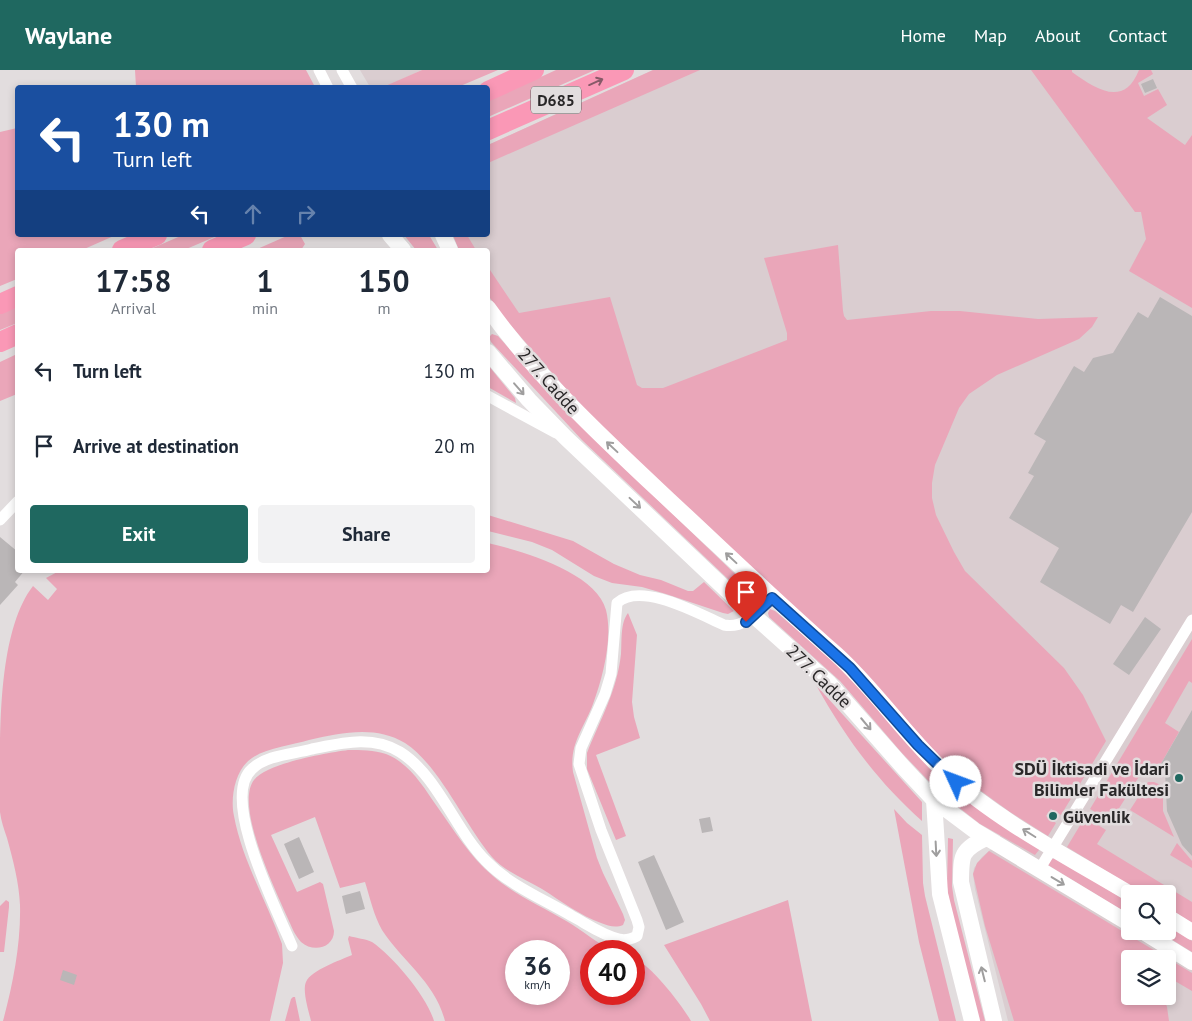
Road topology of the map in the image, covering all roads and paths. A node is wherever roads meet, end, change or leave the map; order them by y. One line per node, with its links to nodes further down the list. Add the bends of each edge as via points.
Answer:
1 (320, 70): 5 (street)
2 (342, 70): 6 (street)
3 (534, 70): 7 (highway, D685)
4 (624, 70): 8 (highway, D685, one-way to 4)
5 (327, 85)
6 (350, 85)
7 (490, 90)
8 (490, 129)
9 (151, 237): 12 (highway)
10 (241, 237): 13 (highway)
11 (392, 237): 14 (street)
12 (127, 248)
13 (217, 248)
14 (401, 248)
15 (15, 297): 16 (highway)
16 (0, 304)
17 (492, 322): 25 (street, 277. Cadde, one-way to 17, via 594,429)
18 (15, 335): 19 (highway)
19 (0, 342)
20 (490, 354): 22 (street, 277. Cadde, one-way to 22)
21 (490, 397): 22 (street)
22 (566, 438): 26 (street, 277. Cadde, one-way to 26)
23 (15, 505): 24 (street)
24 (0, 520)
25 (772, 598): 26 (street); 30 (street, 277. Cadde, one-way to 25, via 981,802 946,773 855,673)
26 (753, 616): 28 (street, 277. Cadde, one-way to 28, via 829,683); 37 (street, via 742,624 730,626 669,601 628,596 617,603 611,674 581,748 579,764 637,920 636,936 626,940 608,936 509,880 476,850 434,788 408,758 388,747 354,741 268,760 253,767 246,778 242,800 247,833)
27 (1192, 620): 30 (street)
28 (934, 800): 29 (street, 277. Cadde); 39 (street, one-way to 39, via 940,894)
29 (986, 838): 31 (street, 277. Cadde); 40 (street, one-way to 29, via 960,882 963,854)
30 (1054, 848): 31 (street); 32 (street, 277. Cadde)
31 (1039, 870): 33 (street, 277. Cadde, one-way to 33)
32 (1121, 889)
33 (1121, 919)
34 (1176, 922): 35 (street)
35 (1192, 932)
36 (1157, 940): 38 (street)
37 (292, 946)
38 (1192, 962)
39 (972, 1021)
40 (994, 1021)

